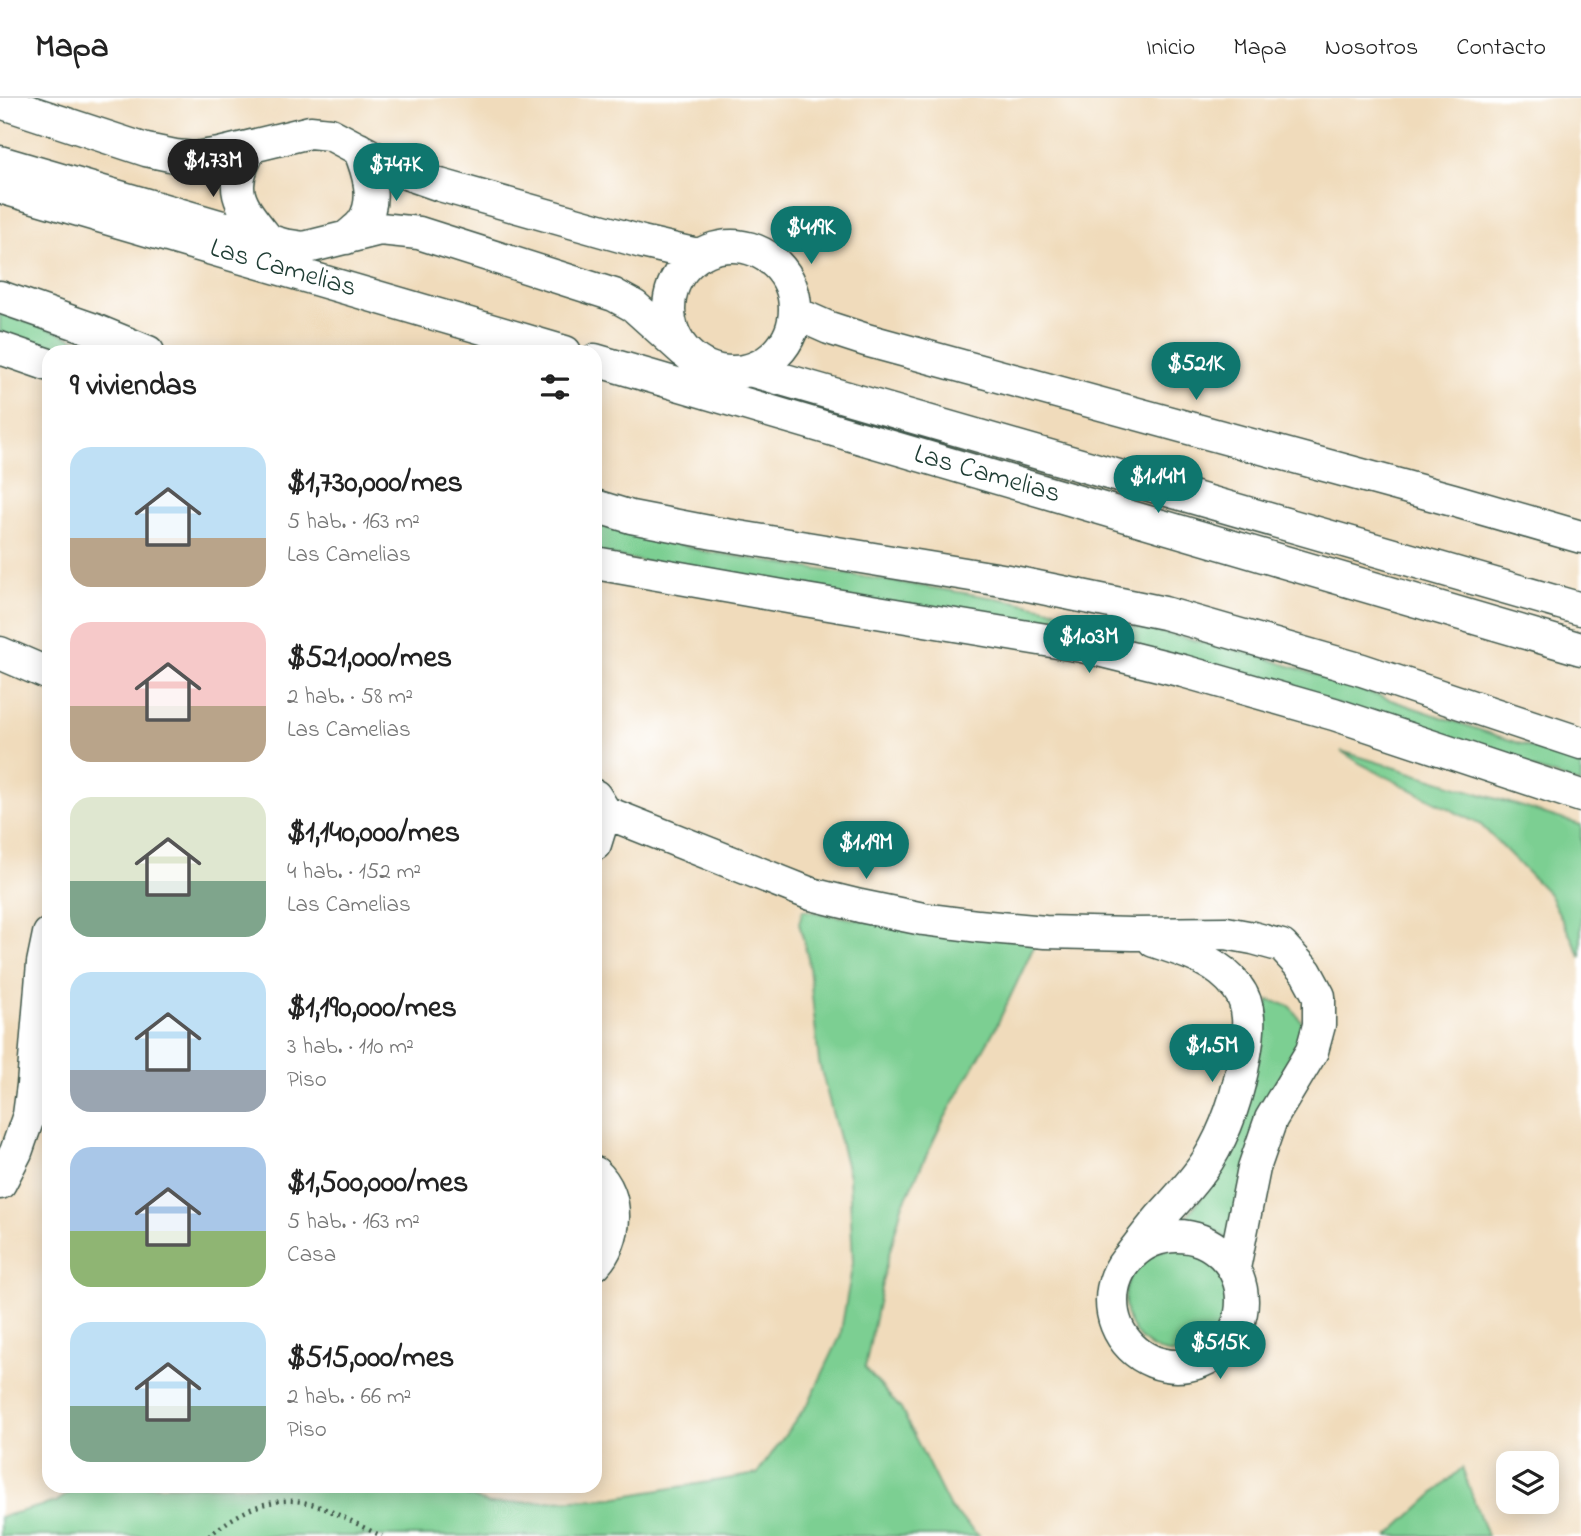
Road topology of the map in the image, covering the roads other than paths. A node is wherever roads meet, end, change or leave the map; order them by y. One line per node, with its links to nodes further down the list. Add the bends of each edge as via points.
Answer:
1 (0, 102): 2 (street, via 175,156 194,158)
2 (252, 146): 3 (street, via 310,132 330,134); 7 (street, via 237,179 238,191)
3 (359, 149): 6 (street, via 368,173 370,205 363,222); 8 (street, via 440,185)
4 (0, 162): 7 (street)
5 (0, 187): 12 (street, Las Camelias)
6 (346, 238): 7 (street, via 304,248); 14 (street, via 380,229 419,233 592,287 634,306)
7 (270, 242)
8 (698, 255): 10 (street, via 734,246 755,250 774,261 788,277); 14 (street, via 679,275 668,303 670,322)
9 (0, 297): 11 (street)
10 (795, 313): 17 (street, via 790,335 779,352); 19 (street, via 866,340)
11 (131, 345)
12 (541, 345)
13 (0, 348): 16 (street)
14 (684, 351): 17 (street, via 713,371)
15 (602, 362): 22 (street, Las Camelias)
16 (42, 363)
17 (750, 370): 21 (street)
18 (602, 508): 25 (street, via 666,524 1008,580 1164,613 1362,670)
19 (1581, 537)
20 (602, 564): 26 (street, via 1082,646 1334,714)
21 (1581, 609)
22 (1581, 649)
23 (0, 653): 24 (street)
24 (42, 671)
25 (1581, 743)
26 (1581, 796)
27 (602, 805): 28 (street, via 811,894 860,906 978,926)
28 (1133, 933): 33 (street, via 1197,955 1221,971 1237,986 1249,1014 1237,1092 1209,1159); 34 (street, via 1226,933 1282,946 1306,972 1319,996 1319,1025 1312,1051 1271,1119 1254,1168)
29 (42, 976): 31 (street, via 29,1115)
30 (602, 1181): 32 (street, via 614,1219)
31 (0, 1183)
32 (602, 1253)
33 (1130, 1256): 34 (street, via 1165,1237 1185,1237 1221,1253); 34 (street, via 1117,1274 1111,1295 1113,1318 1122,1338 1157,1364 1180,1367 1201,1362 1220,1350 1234,1333 1241,1312 1241,1289)
34 (1234, 1269)

